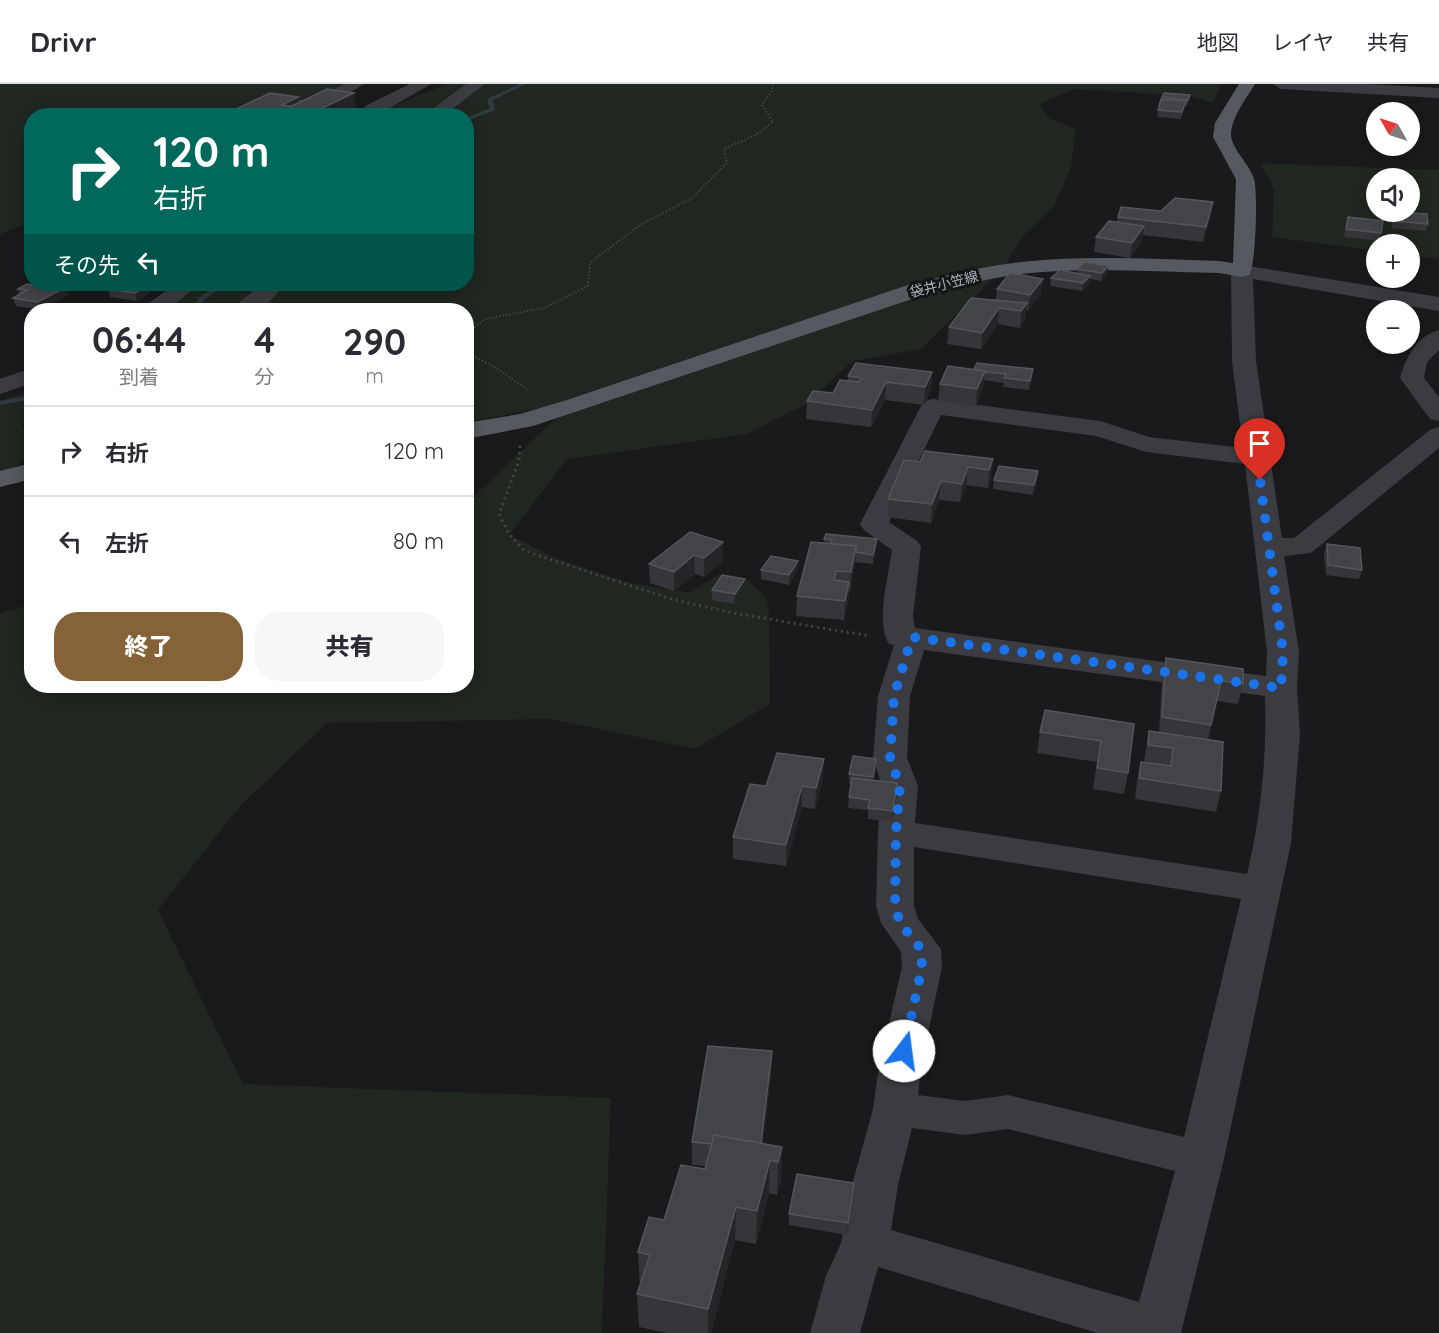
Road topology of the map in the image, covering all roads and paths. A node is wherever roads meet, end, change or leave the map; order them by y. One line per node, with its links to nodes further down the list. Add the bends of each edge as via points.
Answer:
1 (356, 84): 8 (street, via 318,104)
2 (423, 84): 9 (street)
3 (477, 84): 10 (street)
4 (773, 84): 17 (path, via 762,105 773,122 756,135 724,149 727,163 692,198 640,225 590,263 588,286 544,308 485,319)
5 (1247, 84): 11 (main road, via 1224,123 1222,137 1245,179)
6 (1281, 84): 7 (street)
7 (1439, 93)
8 (270, 108)
9 (373, 108)
10 (442, 108)
11 (1242, 271): 16 (street); 24 (main road, 袋井小笠線, via 1219,267 1070,265 961,278 576,405); 27 (street, via 1244,361)
12 (180, 291): 14 (street)
13 (267, 291): 15 (street)
14 (163, 303)
15 (253, 303)
16 (1439, 304)
17 (474, 328)
18 (1439, 337): 23 (street, via 1416,360 1412,378)
19 (474, 357): 22 (path)
20 (24, 378): 21 (street)
21 (0, 387)
22 (527, 389)
23 (1439, 414)
24 (502, 425): 25 (main road, 袋井小笠線); 31 (path, via 522,449 499,514 506,531 525,551 682,602 822,630)
25 (474, 430)
26 (1439, 435): 30 (street, via 1301,547)
27 (1257, 458): 30 (street); 31 (street, via 1146,444 1100,429 933,406 874,524 908,547 898,616)
28 (24, 473): 29 (main road)
29 (0, 479)
30 (1269, 548): 32 (street, via 1283,652)
31 (906, 637): 32 (street); 33 (street, via 894,696 890,758 900,786)
32 (1281, 688): 34 (street, via 1283,734 1274,832)
33 (896, 832): 34 (street); 35 (street, via 895,906 900,923 921,949 922,967 900,1066)
34 (1262, 889): 36 (street)
35 (895, 1109): 36 (street, via 965,1118 1008,1112); 37 (street, via 875,1185)
36 (1201, 1159): 38 (street)
37 (865, 1244): 38 (street); 39 (street, via 850,1276)
38 (1156, 1331)
39 (835, 1333)

